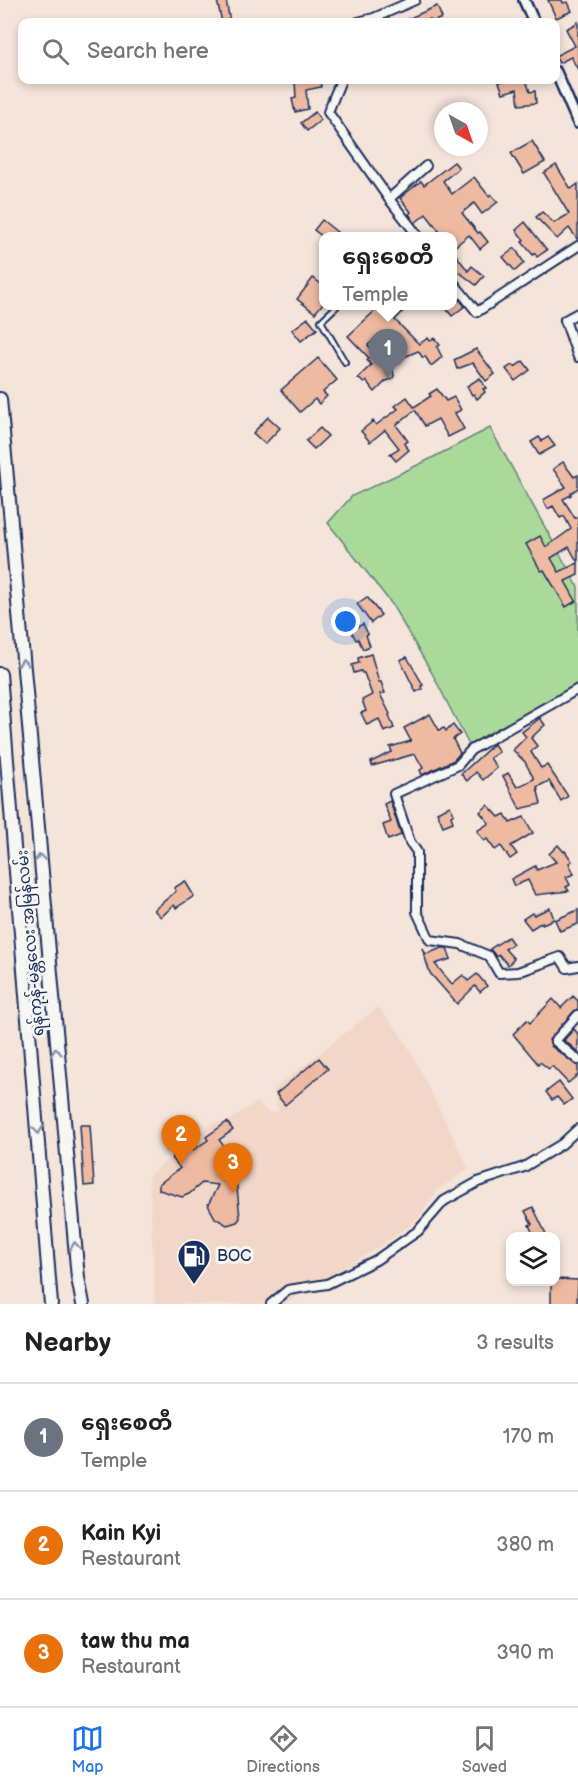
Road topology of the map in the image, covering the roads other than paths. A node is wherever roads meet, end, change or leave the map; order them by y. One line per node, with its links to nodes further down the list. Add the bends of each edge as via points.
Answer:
1 (415, 0): 3 (street)
2 (524, 0): 4 (street)
3 (374, 18)
4 (532, 18)
5 (560, 83): 7 (street)
6 (339, 84): 9 (street, via 328,112)
7 (578, 123)
8 (426, 166): 9 (street)
9 (389, 199): 10 (street)
10 (414, 232)
11 (578, 246): 12 (street, via 477,312)
12 (457, 286)
13 (333, 310): 16 (lane, via 321,321)
14 (578, 313): 15 (street, via 566,320)
15 (578, 357)
16 (345, 363)
17 (0, 399): 25 (highway, ရန်ကုန်-မန္တလေး အမြန်လမ်း, one-way to 17, via 59,1088)
18 (0, 674): 24 (highway, ရန်ကုန်-မန္တလေး အမြန်လမ်း, one-way to 24)
19 (578, 688): 20 (street, via 471,750 458,765 394,794 417,852 417,912 430,939 460,944 489,956 499,973 518,972 560,957 567,968)
20 (578, 966)
21 (578, 1015): 22 (street, via 555,1041)
22 (578, 1060)
23 (578, 1129): 26 (street, via 562,1144 524,1167 478,1182 444,1201 418,1231 376,1260 327,1284 288,1290)
24 (51, 1304)
25 (83, 1304)
26 (271, 1304)

